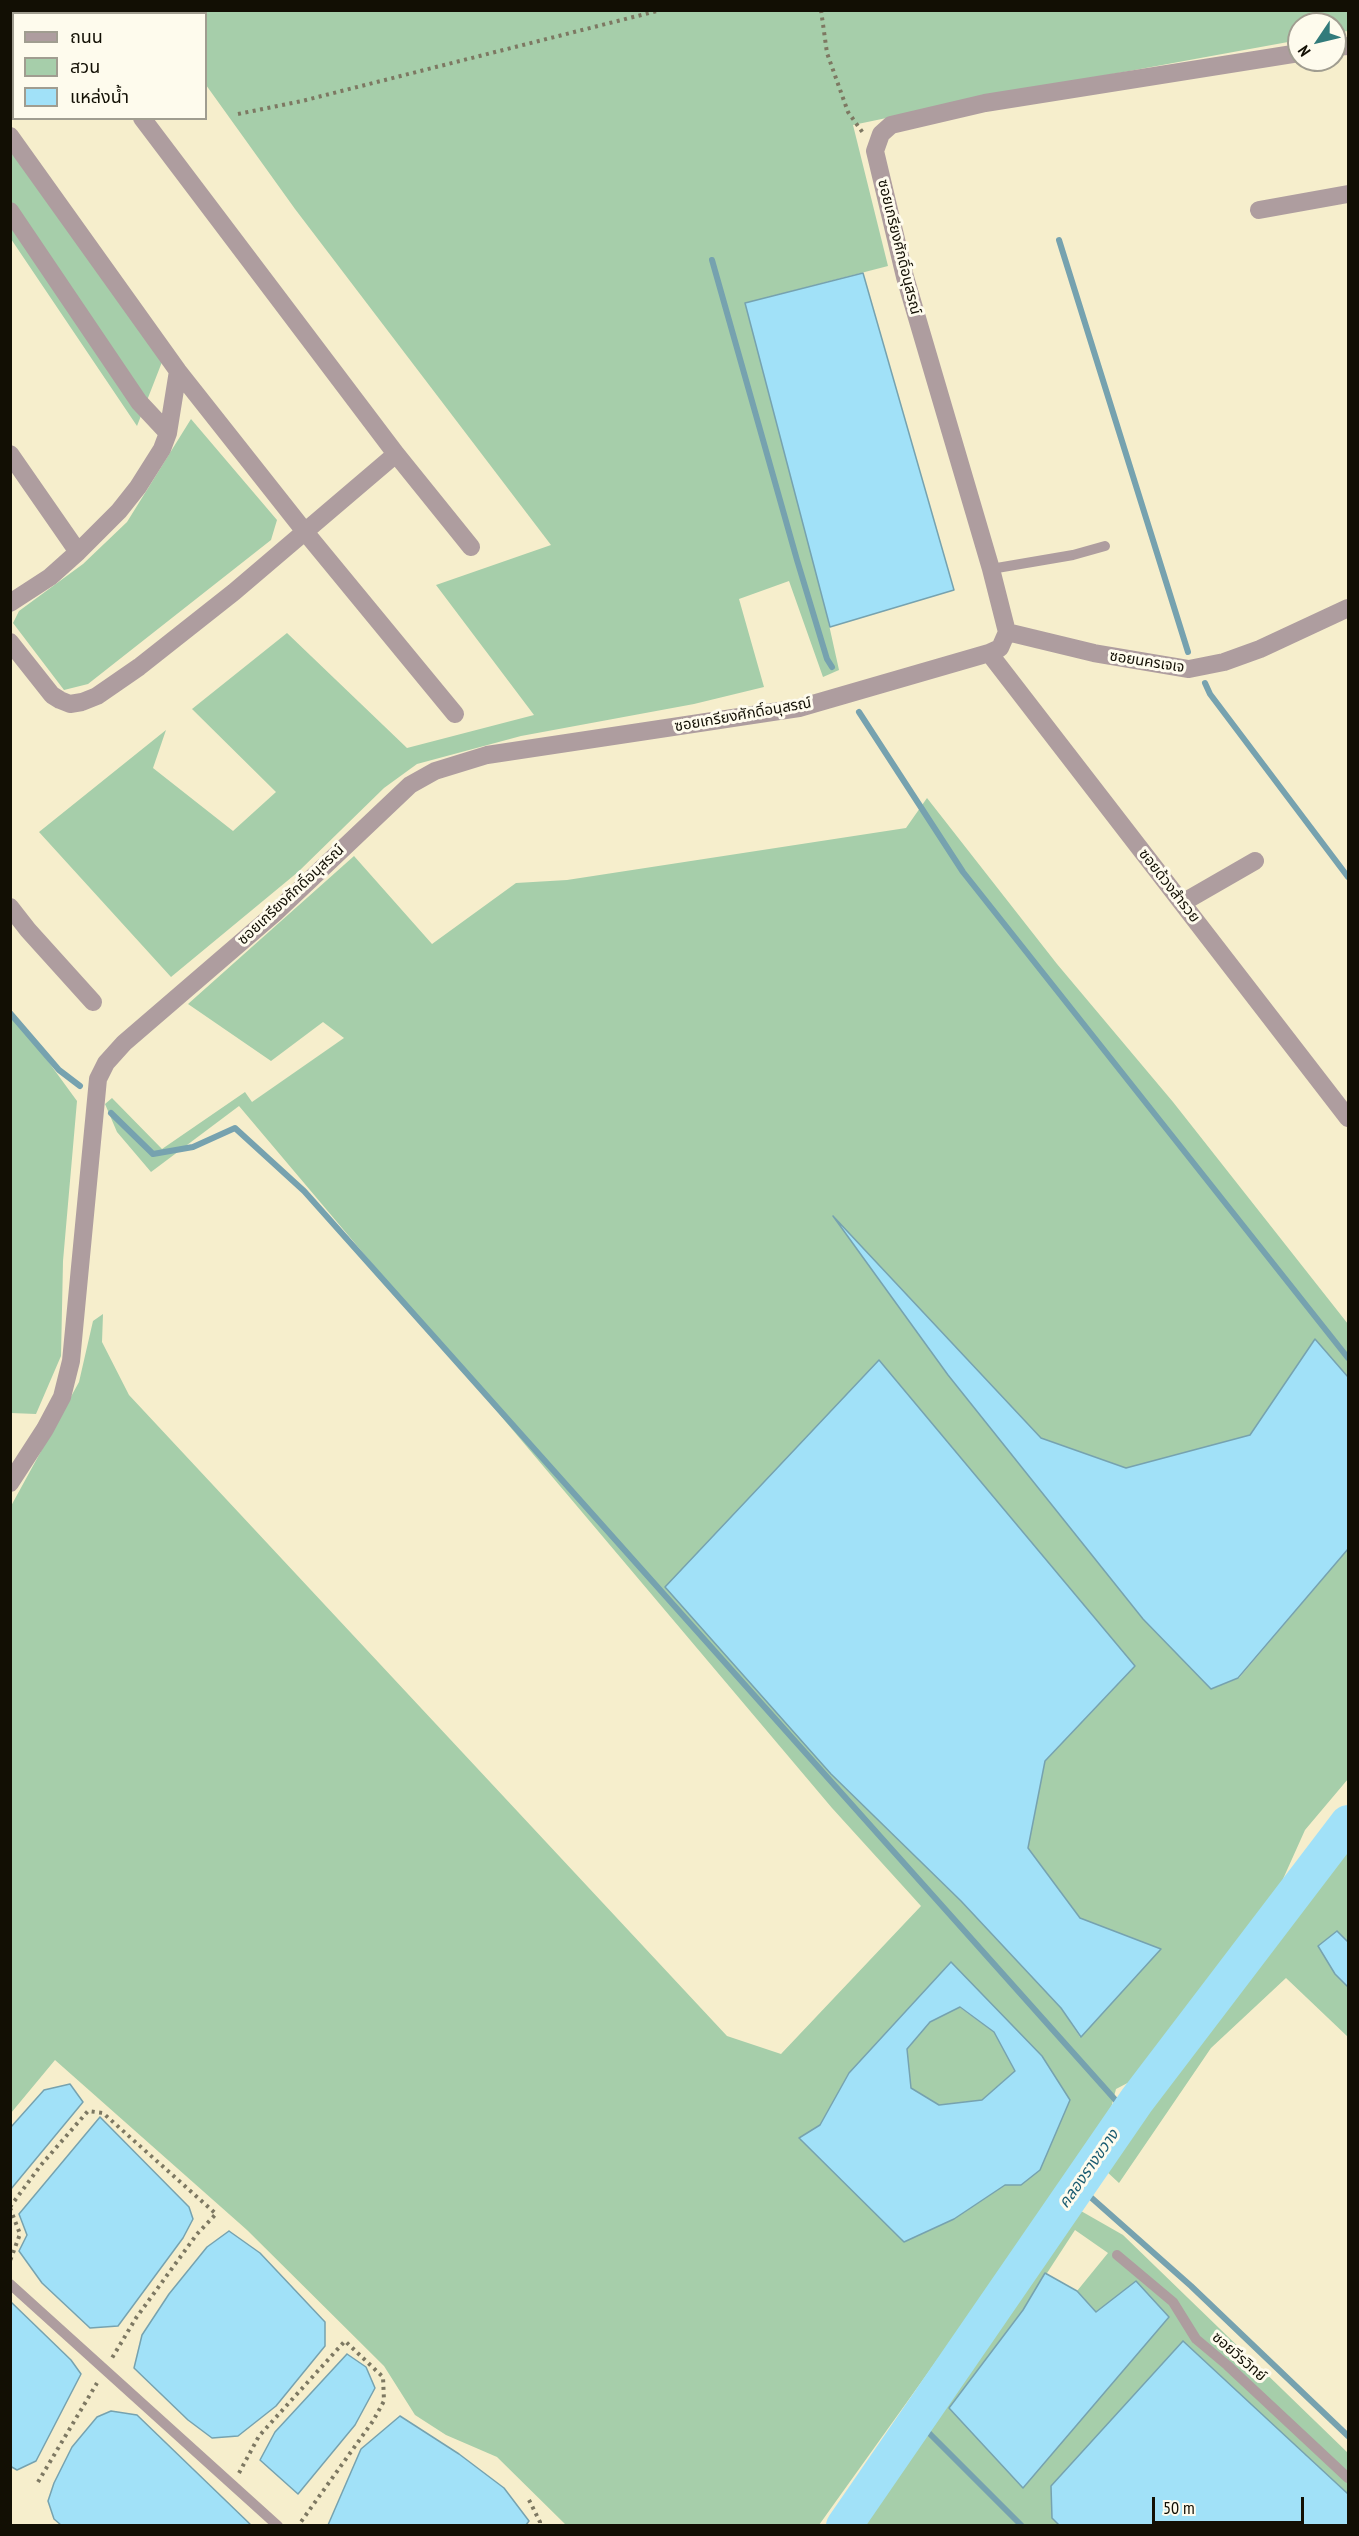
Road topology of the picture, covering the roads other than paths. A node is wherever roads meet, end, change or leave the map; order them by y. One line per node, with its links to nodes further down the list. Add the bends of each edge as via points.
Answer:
1 (1287, 54): 15 (street, ซอยเกรียงศักดิ์อนุสรณ์, via 985,104 891,125 881,134 875,151 905,277)
2 (144, 120): 10 (street)
3 (10, 136): 7 (street)
4 (1348, 194): 5 (street)
5 (1259, 210)
6 (10, 211): 8 (street, via 139,402)
7 (178, 371): 8 (street); 11 (street)
8 (168, 433): 14 (street, via 138,487)
9 (10, 454): 14 (street)
10 (396, 454): 11 (street); 13 (street)
11 (306, 533): 19 (street, via 139,667 82,702 70,704 52,695); 21 (street)
12 (1105, 546): 15 (lane)
13 (471, 547)
14 (78, 552): 16 (street, via 50,577)
15 (991, 569): 18 (street, ซอยเกรียงศักดิ์อนุสรณ์)
16 (10, 603)
17 (1348, 608): 18 (street, ซอยนครเจเจ, via 1260,649 1189,669 1094,653)
18 (1007, 632): 20 (street, via 1000,648)
19 (10, 642)
20 (989, 653): 23 (street, ซอยด้วงสำรวย); 27 (street, ซอยเกรียงศักดิ์อนุสรณ์, via 799,708 487,755 435,771 410,785 275,913 124,1043 106,1063 98,1078 71,1361 62,1397)
21 (455, 714)
22 (1255, 861): 23 (street)
23 (1182, 903): 26 (street, ซอยด้วงสำรวย)
24 (10, 907): 25 (street)
25 (93, 1002)
26 (1348, 1118)
27 (10, 1483)
28 (1117, 2255): 30 (lane, ซอยวีรวิทย์, via 1173,2302 1196,2339)
29 (10, 2283): 31 (lane)
30 (1348, 2478)
31 (278, 2526)

